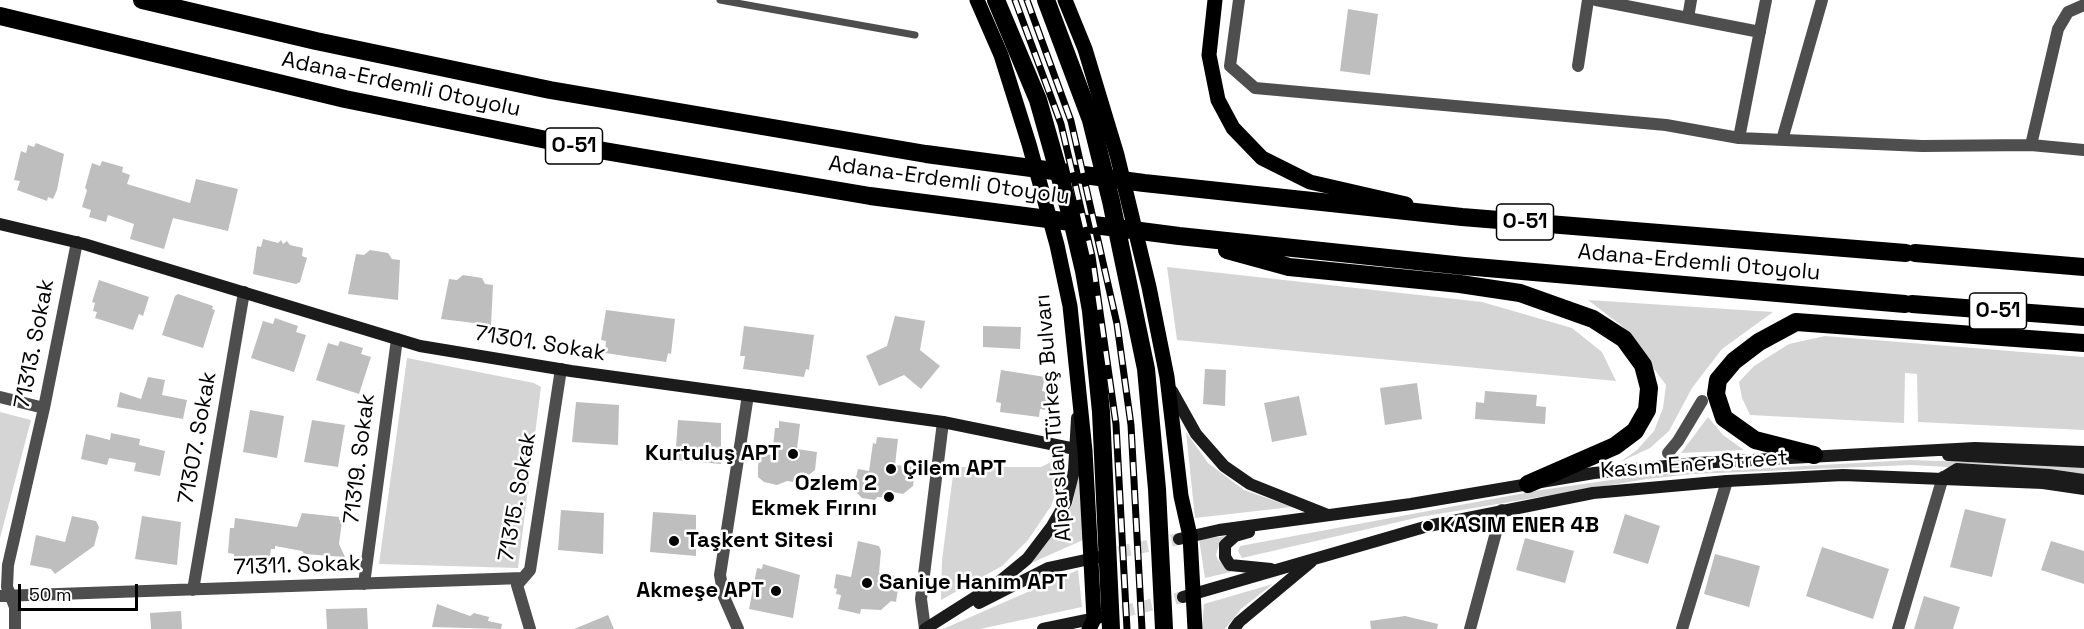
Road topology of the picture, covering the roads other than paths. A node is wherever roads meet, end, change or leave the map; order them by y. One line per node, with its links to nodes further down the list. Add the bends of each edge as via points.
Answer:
1 (142, 0): 24 (highway, Adana-Erdemli Otoyolu / O-51, via 550,90 716,120 1144,183)
2 (720, 0): 18 (lane)
3 (976, 0): 40 (main road, Alparslan Türkeş Bulvarı, via 1001,55 1058,245 1080,394)
4 (996, 0): 63 (highway, Alparslan Türkeş Bulvarı, via 1038,100 1071,216 1091,311 1101,412)
5 (1046, 0): 69 (highway, via 1091,120 1146,369)
6 (1065, 0): 34 (main road, via 1085,49 1117,155)
7 (1215, 0): 24 (main road, via 1209,55 1218,100 1233,128 1262,158 1310,182)
8 (1239, 0): 20 (street, via 1230,66 1255,88 1666,125)
9 (1588, 0): 19 (street)
10 (1596, 0): 16 (street)
11 (1691, 0): 16 (street)
12 (1766, 0): 17 (street)
13 (1822, 0): 21 (street)
14 (2084, 5): 22 (street, via 2068,12 2058,29)
15 (0, 16): 26 (highway, Adana-Erdemli Otoyolu / O-51, via 345,99 580,147 870,196)
16 (1688, 18): 17 (street)
17 (1760, 32): 20 (street)
18 (915, 35)
19 (1578, 66)
20 (1739, 138): 21 (street)
21 (1782, 140): 22 (street, via 1922,146)
22 (2031, 145): 23 (street)
23 (2084, 150)
24 (1462, 217): 28 (highway, Adana-Erdemli Otoyolu / O-51)
25 (0, 224): 27 (main road, 71301. Sokak)
26 (1179, 236): 30 (highway, Adana-Erdemli Otoyolu / O-51, via 1464,267); 49 (highway, via 1289,267 1521,293 1593,319 1624,339 1643,365 1649,388 1647,410 1635,430 1615,446)
27 (77, 242): 29 (main road, 71301. Sokak); 38 (street, 71313. Sokak)
28 (2084, 267)
29 (244, 292): 31 (main road, 71301. Sokak); 60 (street, 71307. Sokak)
30 (2084, 317)
31 (397, 339): 33 (main road, 71301. Sokak); 59 (street, 71319. Sokak)
32 (2084, 343): 44 (highway, via 1796,322 1734,361 1718,380 1716,394 1724,418 1755,440)
33 (561, 369): 35 (main road, 71301. Sokak); 58 (street, 71315. Sokak, via 530,570)
34 (1167, 377): 52 (main road, via 1176,402 1196,434 1224,466 1250,484); 54 (main road)
35 (748, 395): 39 (main road, 71301. Sokak); 66 (street, via 720,575 724,597)
36 (0, 397): 38 (street)
37 (1702, 401): 43 (street)
38 (44, 408): 62 (street, 71313. Sokak, via 8,565)
39 (943, 422): 40 (main road, 71301. Sokak); 67 (street, via 921,599)
40 (1079, 450): 55 (main road, Alparslan Türkeş Bulvarı); 67 (main road, via 1066,502 1027,559 999,582)
41 (1932, 451): 42 (main road, Kasım Ener Street, via 1976,448); 44 (main road, Kasım Ener Street); 45 (main road, via 1957,457)
42 (2084, 452)
43 (1668, 453)
44 (1814, 455): 49 (main road, Kasım Ener Street, via 1688,464)
45 (2084, 462)
46 (1943, 477): 47 (main road, via 1957,469); 48 (main road, Kasım Ener Street, via 1843,475); 50 (main road, Kasım Ener Street); 74 (street)
47 (2084, 480)
48 (1726, 481): 51 (main road, Kasım Ener Street, via 1593,493); 73 (street)
49 (1528, 484): 52 (main road, Kasım Ener Street)
50 (2084, 489)
51 (1502, 510): 56 (main road, Kasım Ener Street, via 1416,529); 72 (street)
52 (1330, 515): 53 (main road, Kasım Ener Street)
53 (1281, 522): 54 (main road); 57 (main road, via 1235,536 1225,544 1225,557 1230,565)
54 (1184, 538): 61 (main road)
55 (1096, 558): 63 (main road, Alparslan Türkeş Bulvarı); 67 (main road, via 1048,568)
56 (1314, 560): 57 (main road, Kasım Ener Street); 71 (main road)
57 (1275, 569): 61 (main road)
58 (523, 578): 59 (street, 71311. Sokak); 65 (street, 71315. Sokak, via 517,585)
59 (364, 584): 60 (street, 71311. Sokak)
60 (193, 591): 62 (street, 71311. Sokak)
61 (1188, 596): 70 (main road)
62 (6, 597): 64 (street, 71313. Sokak, via 15,607)
63 (1099, 623): 68 (main road)
64 (15, 629)
65 (530, 629)
66 (738, 629)
67 (924, 629)
68 (1043, 629)
69 (1164, 629)
70 (1195, 629)
71 (1234, 629)
72 (1470, 629)
73 (1682, 629)
74 (1898, 629)

